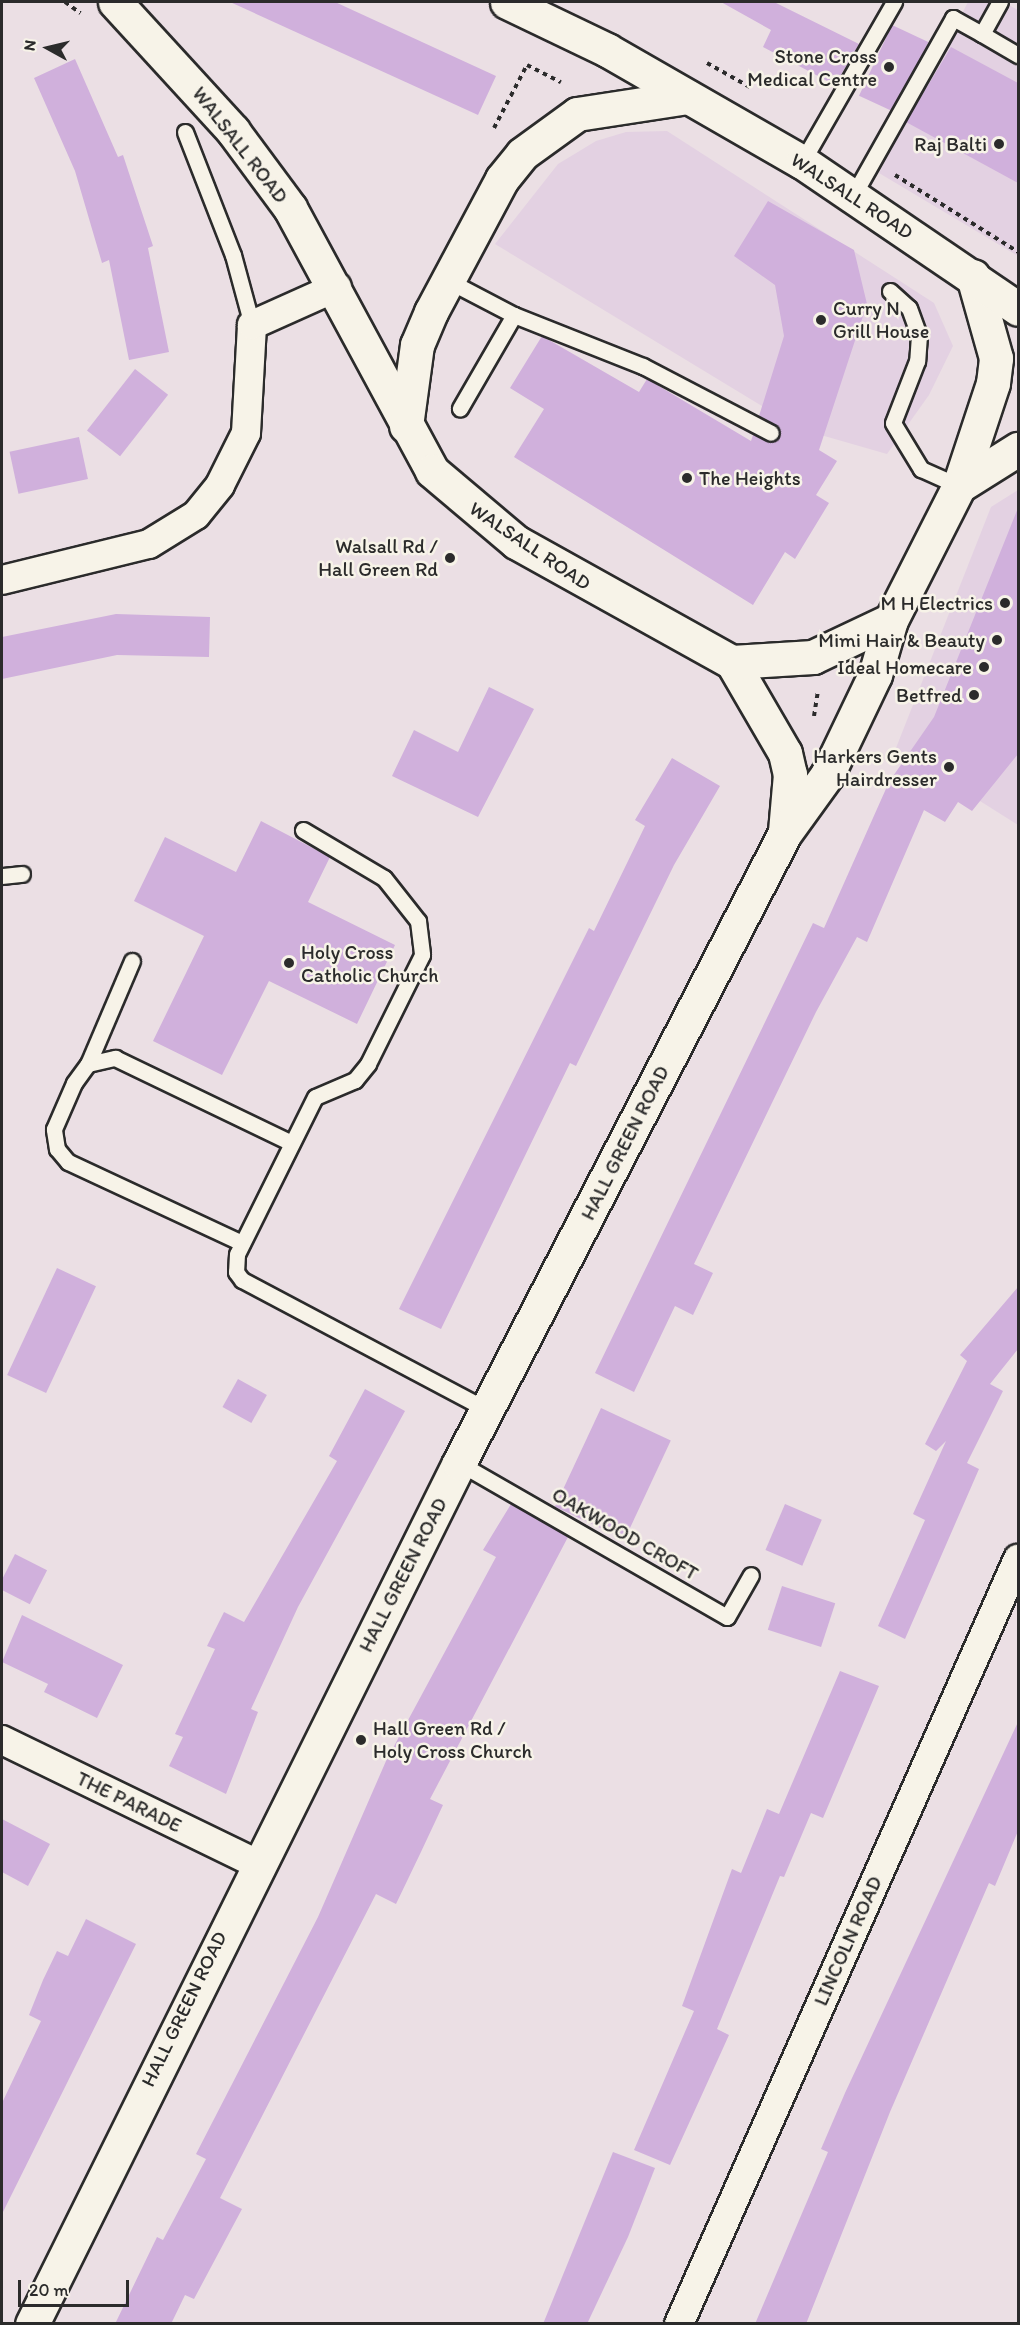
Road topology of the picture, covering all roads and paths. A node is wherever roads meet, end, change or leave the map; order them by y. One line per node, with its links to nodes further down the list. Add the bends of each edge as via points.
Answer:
1 (115, 2): 13 (main road, WALSALL ROAD, via 233,131 290,208)
2 (507, 2): 7 (main road, WALSALL ROAD, via 600,46)
3 (894, 2): 9 (lane)
4 (1000, 2): 5 (lane)
5 (982, 34): 6 (lane); 10 (lane, via 953,18)
6 (1018, 55)
7 (688, 97): 9 (main road, WALSALL ROAD); 12 (main road, via 604,106 558,122 502,179)
8 (185, 132): 17 (lane, via 233,255)
9 (802, 162): 10 (main road, WALSALL ROAD)
10 (854, 194): 11 (main road, WALSALL ROAD)
11 (973, 276): 15 (main road, WALSALL ROAD); 22 (main road, via 996,358)
12 (446, 279): 16 (lane); 19 (main road, via 417,345)
13 (338, 287): 17 (street); 19 (main road, WALSALL ROAD)
14 (890, 291): 22 (lane, via 909,308 919,335 916,361 893,423 921,470)
15 (1016, 305)
16 (514, 315): 18 (lane); 20 (lane, via 643,366)
17 (252, 325): 23 (street, via 246,432 220,485 196,515 149,544)
18 (460, 408)
19 (406, 426): 25 (main road, WALSALL ROAD, via 432,471 516,542)
20 (771, 433)
21 (1018, 449): 22 (main road)
22 (960, 486): 24 (main road)
23 (2, 580)
24 (891, 620): 25 (main road, via 813,657); 27 (main road, HALL GREEN ROAD, via 875,675 826,774)
25 (732, 662): 27 (main road, HALL GREEN ROAD, via 785,753 790,774)
26 (303, 830): 32 (lane, via 384,878 408,904 423,933 422,955 368,1064 355,1080 315,1097)
27 (785, 833): 34 (main road, HALL GREEN ROAD)
28 (22, 874): 29 (lane)
29 (2, 876)
30 (132, 961): 31 (lane)
31 (88, 1064): 32 (lane, via 115,1058); 33 (lane, via 54,1129 57,1149 68,1162)
32 (292, 1143): 33 (lane)
33 (242, 1243): 34 (lane, via 236,1272 242,1280)
34 (488, 1410): 35 (main road, HALL GREEN ROAD)
35 (459, 1463): 37 (lane, OAKWOOD CROFT, via 728,1617); 39 (main road, HALL GREEN ROAD)
36 (1018, 1559): 41 (street, LINCOLN ROAD)
37 (751, 1575)
38 (2, 1740): 39 (street, THE PARADE)
39 (257, 1864): 40 (main road, HALL GREEN ROAD)
40 (32, 2324)
41 (679, 2324)

